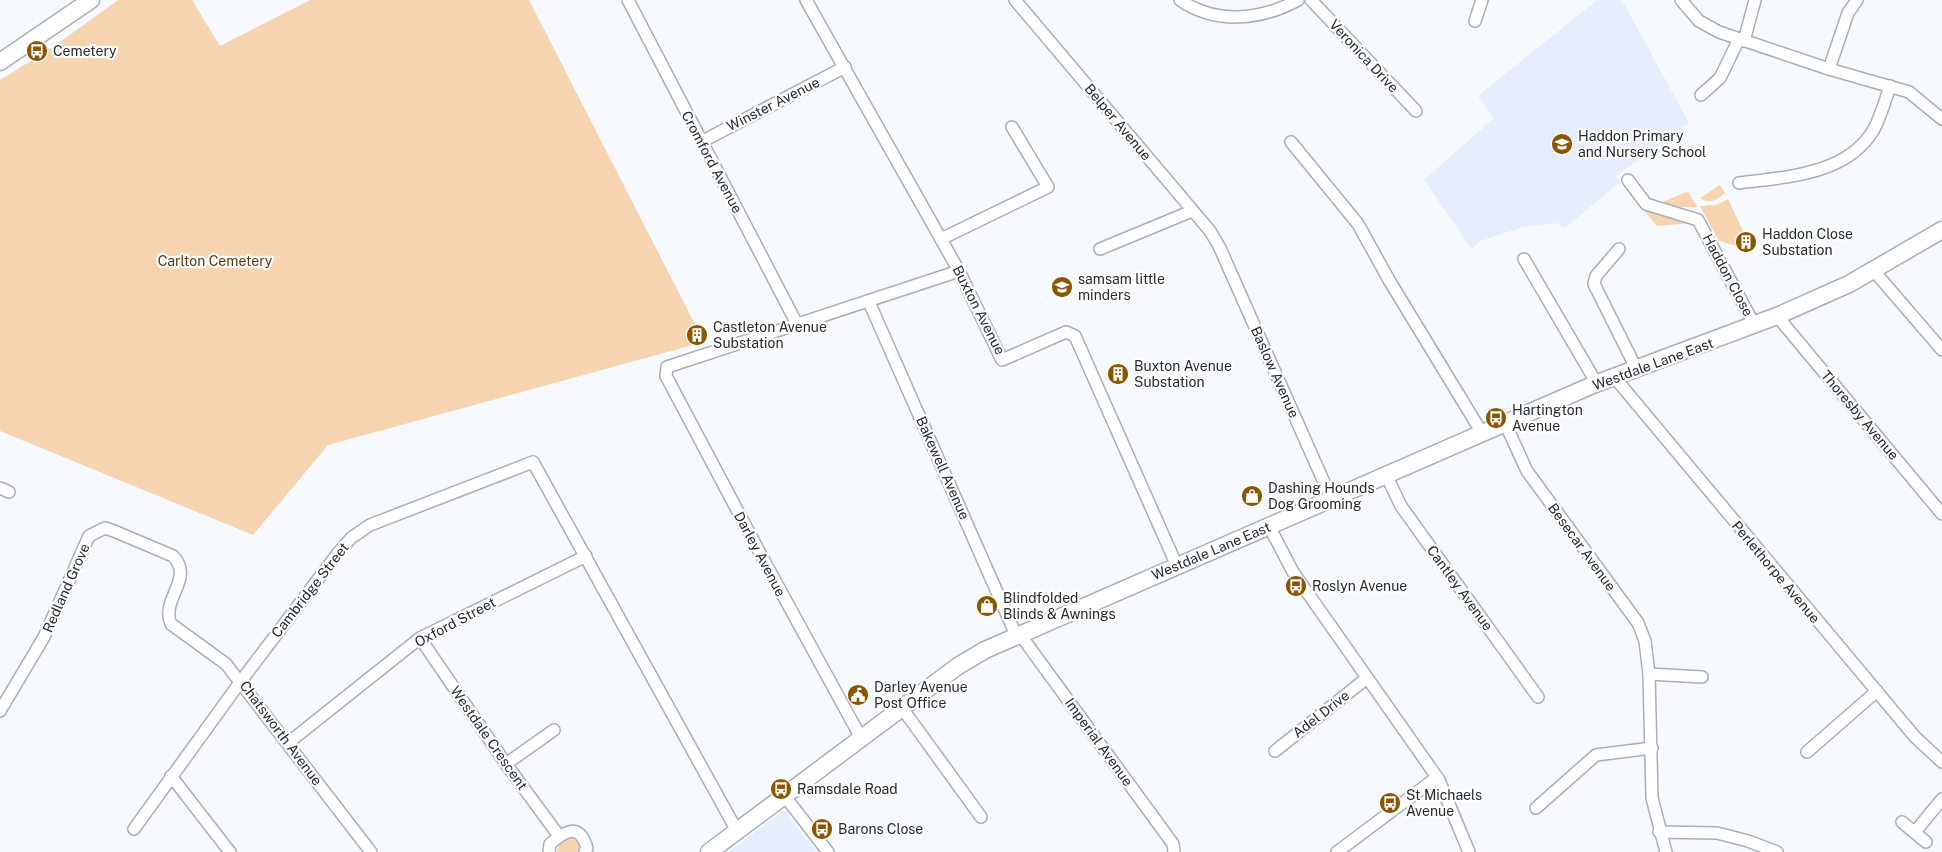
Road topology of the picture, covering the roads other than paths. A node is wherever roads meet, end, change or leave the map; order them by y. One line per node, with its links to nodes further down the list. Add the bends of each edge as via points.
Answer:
1 (628, 0): 22 (street, Cromford Avenue)
2 (806, 0): 15 (street, Buxton Avenue)
3 (1015, 0): 26 (street, Belper Avenue)
4 (1180, 0): 5 (street, via 1208,14 1236,18 1260,15)
5 (1298, 0)
6 (1311, 0): 19 (street, Veronica Drive)
7 (1482, 0): 12 (street)
8 (1681, 0): 13 (street, via 1699,21)
9 (1755, 0): 13 (street)
10 (1857, 0): 16 (street, via 1848,13)
11 (83, 2): 14 (street)
12 (1475, 21)
13 (1742, 40): 16 (street); 18 (street, via 1720,78)
14 (0, 62)
15 (844, 67): 22 (street, Winster Avenue); 28 (street, Buxton Avenue)
16 (1829, 69): 17 (street)
17 (1890, 86): 20 (street, via 1909,92); 25 (street, via 1873,131 1847,156 1824,168 1797,175)
18 (1701, 95)
19 (1416, 111)
20 (1942, 118)
21 (1012, 127): 28 (street, via 1048,187)
22 (700, 142): 37 (street, Cromford Avenue)
23 (1292, 142): 44 (street, via 1358,224)
24 (1628, 180): 38 (street, Haddon Close, via 1646,204 1698,220)
25 (1739, 182)
26 (1192, 210): 29 (street, Belper Avenue); 31 (street)
27 (1942, 230): 34 (street, Westdale Lane East)
28 (941, 239): 33 (street, Buxton Avenue)
29 (1219, 246): 46 (street, Baslow Avenue)
30 (1619, 249): 40 (street, via 1596,276 1594,284)
31 (1100, 250)
32 (1524, 259): 42 (street)
33 (959, 271): 35 (street); 50 (street, Buxton Avenue, via 1002,360 1066,332 1075,336)
34 (1874, 271): 36 (street, Westdale Lane East); 39 (street)
35 (869, 302): 37 (street); 52 (street, Bakewell Avenue)
36 (1777, 316): 38 (street, Westdale Lane East); 47 (street, Thoresby Avenue)
37 (797, 324): 63 (street, Darley Avenue, via 667,367 666,376)
38 (1755, 326): 40 (street, Westdale Lane East)
39 (1942, 350)
40 (1637, 370): 41 (street, Westdale Lane East)
41 (1614, 378): 42 (street, Westdale Lane East); 58 (street, Perlethorpe Avenue)
42 (1595, 384): 43 (street, Westdale Lane East)
43 (1505, 423): 44 (street, Westdale Lane East); 54 (street, Besecar Avenue, via 1527,471 1638,623)
44 (1482, 433): 45 (street, Westdale Lane East)
45 (1386, 475): 46 (street, Westdale Lane East); 59 (street, Cantley Avenue, via 1401,506)
46 (1331, 498): 48 (street, Westdale Lane East)
47 (1942, 514)
48 (1269, 526): 50 (street, Westdale Lane East); 56 (street, via 1293,572)
49 (586, 556): 53 (street, Oxford Street); 57 (street, Cambridge Street, via 533,462 370,525 351,538); 78 (street)
50 (1177, 566): 52 (street, Westdale Lane East)
51 (176, 629): 57 (street, Chatsworth Avenue, via 226,664); 61 (street, Redland Grove, via 167,617 181,578 178,561 114,531 98,530 89,536 44,636)
52 (1018, 634): 60 (street, Westdale Lane East, via 964,662); 89 (street, Imperial Avenue, via 1173,844)
53 (420, 638): 64 (street, Oxford Street); 69 (street, Westdale Crescent)
54 (1650, 674): 55 (street); 65 (street, Besecar Avenue)
55 (1702, 677)
56 (1367, 678): 66 (street, Adel Drive); 71 (street)
57 (241, 681): 64 (street, Chatsworth Avenue); 70 (street, Cambridge Street)
58 (1877, 691): 67 (street); 68 (street, Perlethorpe Avenue, via 1915,737)
59 (1538, 697)
60 (902, 708): 63 (street, Westdale Lane East); 75 (street)
61 (0, 711)
62 (554, 730): 69 (street)
63 (861, 738): 72 (street, Westdale Lane East)
64 (288, 743): 84 (street, Chatsworth Avenue)
65 (1652, 748): 74 (street, via 1596,755); 79 (street, Besecar Avenue, via 1652,798)
66 (1275, 751)
67 (1807, 752)
68 (1942, 762)
69 (506, 764): 81 (street, Westdale Crescent)
70 (171, 776): 77 (street, Cambridge Street); 83 (street)
71 (1439, 780): 90 (street, via 1432,781); 91 (street)
72 (784, 795): 78 (street, Westdale Lane East); 88 (street)
73 (1942, 799): 80 (street)
74 (1536, 808)
75 (981, 818)
76 (1902, 822): 80 (street)
77 (134, 829)
78 (737, 831): 87 (street, Westdale Lane East)
79 (1659, 832): 92 (street, Besecar Avenue); 93 (street, via 1716,833)
80 (1915, 832): 82 (street)
81 (559, 836): 85 (street, via 550,844); 86 (street, via 568,830 574,831 586,843)
82 (1926, 842)
83 (230, 852)
84 (371, 852)
85 (549, 852)
86 (585, 852)
87 (709, 852)
88 (828, 852)
89 (1174, 852)
90 (1336, 852)
91 (1469, 852)
92 (1666, 852)
93 (1777, 852)

